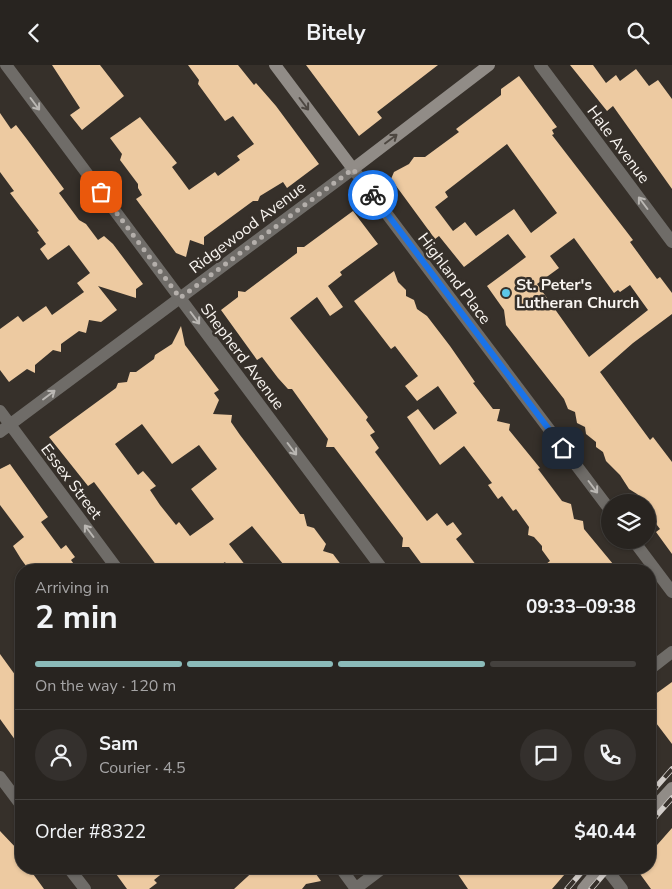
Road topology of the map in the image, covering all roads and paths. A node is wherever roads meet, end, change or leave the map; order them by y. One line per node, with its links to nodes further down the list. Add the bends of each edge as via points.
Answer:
1 (6, 65): 7 (street, Shepherd Avenue, one-way to 7)
2 (275, 65): 5 (main road, Highland Place, one-way to 5)
3 (489, 65): 5 (main road, Ridgewood Avenue, one-way to 3)
4 (540, 65): 6 (street, Hale Avenue, one-way to 4)
5 (353, 169): 7 (street, Ridgewood Avenue); 10 (street, Highland Place, one-way to 10)
6 (672, 242)
7 (180, 298): 9 (street, Ridgewood Avenue, one-way to 7); 13 (street, Shepherd Avenue, one-way to 13)
8 (0, 411): 9 (street, Essex Street)
9 (5, 428): 12 (street, Essex Street, one-way to 9)
10 (601, 498)
11 (639, 549): 14 (street)
12 (113, 564)
13 (379, 564)
14 (650, 564)
15 (656, 571): 16 (street)
16 (672, 592)
17 (672, 652): 18 (street)
18 (656, 664)
19 (0, 777): 21 (street)
20 (672, 787): 22 (main road)
21 (15, 797)
22 (656, 805)
23 (73, 874): 28 (street)
24 (345, 874): 29 (street)
25 (375, 874): 29 (street)
26 (597, 874): 30 (main road)
27 (609, 874): 31 (street)
28 (85, 889)
29 (355, 889)
30 (583, 889)
31 (622, 889)

